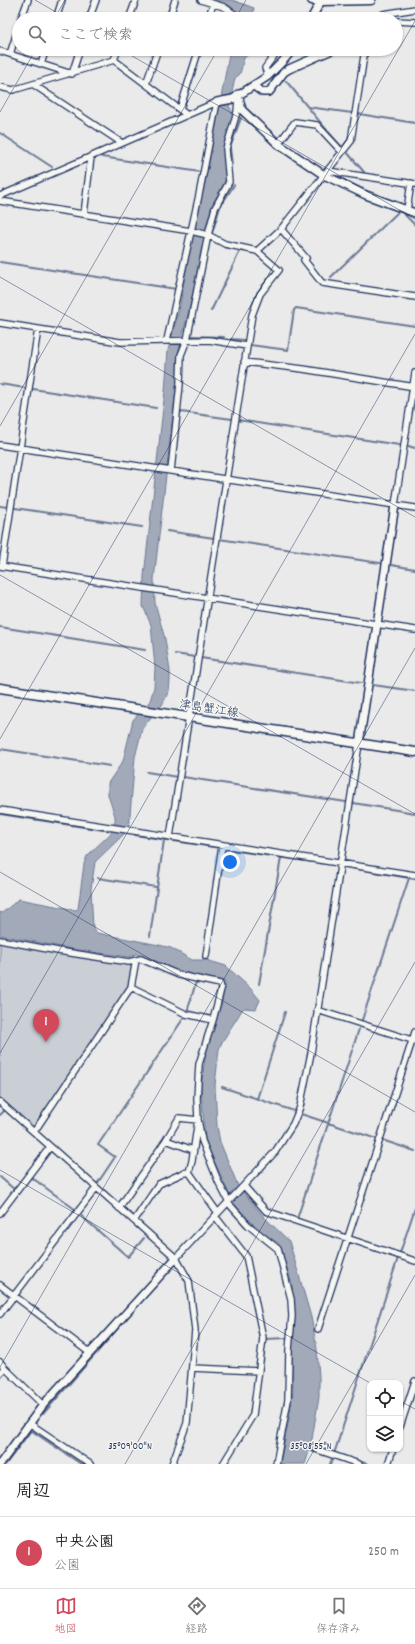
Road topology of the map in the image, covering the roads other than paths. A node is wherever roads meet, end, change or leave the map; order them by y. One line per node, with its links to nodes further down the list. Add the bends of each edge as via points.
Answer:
1 (28, 0): 11 (street)
2 (62, 0): 12 (street)
3 (96, 0): 13 (street)
4 (136, 0): 14 (street)
5 (175, 0): 15 (street)
6 (200, 0): 9 (street)
7 (371, 0): 8 (main road)
8 (317, 1): 18 (street)
9 (213, 4): 16 (street); 17 (street)
10 (415, 9): 19 (street)
11 (24, 12)
12 (58, 12)
13 (92, 12)
14 (132, 12)
15 (171, 12)
16 (210, 12)
17 (230, 12)
18 (313, 12)
19 (396, 12)
20 (403, 21): 21 (street)
21 (415, 22)
22 (12, 48): 24 (street)
23 (0, 51): 24 (street)
24 (10, 54)
25 (16, 56): 36 (street)
26 (44, 56): 36 (street)
27 (78, 56): 37 (street)
28 (115, 56): 35 (street)
29 (156, 56): 39 (street)
30 (197, 56): 45 (street)
31 (274, 56): 38 (street, via 265,68)
32 (287, 56): 38 (street)
33 (318, 56): 41 (street, via 284,72 269,92 262,92)
34 (364, 56): 49 (street, via 351,141)
35 (114, 60): 37 (street); 39 (street)
36 (41, 64): 37 (street)
37 (72, 74): 40 (street)
38 (268, 76): 41 (street)
39 (146, 84): 45 (street)
40 (34, 85): 42 (street, via 13,90); 47 (street)
41 (254, 86): 43 (street)
42 (0, 87)
43 (235, 96): 44 (street); 48 (street, via 242,110); 60 (street, via 237,112 226,149 229,182 215,208)
44 (218, 102): 46 (street); 59 (street)
45 (180, 109): 46 (street)
46 (187, 115): 47 (street)
47 (122, 143): 50 (street)
48 (278, 144): 49 (street, via 295,122 317,125); 51 (street)
49 (342, 152): 51 (street)
50 (91, 157): 53 (street); 57 (street)
51 (326, 173): 52 (street); 55 (street, via 366,195); 58 (street)
52 (413, 183): 55 (street)
53 (0, 196)
54 (0, 201): 57 (street)
55 (407, 210): 56 (street)
56 (415, 213)
57 (84, 214): 59 (street)
58 (281, 229): 61 (street); 62 (street, via 306,258 304,260 322,283)
59 (191, 231): 60 (street); 65 (street)
60 (208, 235): 61 (street, via 226,244); 66 (street)
61 (257, 251): 67 (street, via 279,270 256,303)
62 (415, 297)
63 (0, 324): 64 (street)
64 (38, 329): 65 (street, via 120,342); 72 (street)
65 (168, 340): 66 (street)
66 (186, 340): 67 (street, via 208,340); 73 (street, via 180,355 180,384)
67 (247, 346): 68 (street)
68 (244, 362): 70 (street); 74 (street)
69 (415, 373): 70 (street)
70 (414, 387): 75 (street)
71 (0, 445): 72 (street)
72 (20, 448): 73 (street); 77 (street)
73 (169, 470): 74 (street)
74 (226, 479): 75 (street); 78 (street)
75 (395, 505): 76 (street); 79 (street)
76 (415, 508)
77 (1, 566): 78 (street)
78 (207, 598): 79 (street); 82 (street)
79 (377, 624): 80 (street); 83 (street)
80 (415, 630)
81 (0, 688): 82 (main road, 津島蟹江線)
82 (190, 717): 83 (main road, 津島蟹江線); 86 (street)
83 (358, 744): 84 (main road, 津島蟹江線); 88 (street)
84 (415, 752)
85 (0, 810): 86 (street)
86 (170, 837): 87 (street)
87 (222, 846): 88 (street); 91 (street)
88 (340, 863): 89 (street); 94 (street)
89 (415, 875)
90 (0, 940): 92 (street, via 129,962)
91 (206, 956)
92 (136, 960): 93 (street); 95 (street, via 141,959 179,975 220,984)
93 (131, 987): 95 (street, via 186,1014); 100 (street)
94 (317, 1010): 97 (street); 105 (street, via 308,1071 300,1107 293,1124 282,1142)
95 (214, 1020): 99 (street, via 199,1064)
96 (415, 1032): 97 (street)
97 (414, 1040): 112 (street)
98 (0, 1102): 100 (street)
99 (198, 1120): 101 (street, via 179,1118); 103 (street); 107 (street, via 202,1141 218,1184)
100 (34, 1132): 102 (street)
101 (166, 1140): 103 (street); 108 (street)
102 (50, 1147): 106 (street); 109 (street)
103 (193, 1150): 104 (street)
104 (189, 1172): 110 (street); 111 (street, via 159,1184)
105 (243, 1187): 107 (street); 112 (street, via 266,1211)
106 (96, 1188): 108 (street); 116 (street)
107 (229, 1201): 110 (street); 135 (street, via 248,1225 278,1249 290,1290 292,1316 288,1400)
108 (119, 1208): 111 (street)
109 (0, 1213)
110 (216, 1215): 113 (street); 123 (street, via 246,1256 263,1338)
111 (134, 1221): 113 (street)
112 (347, 1238): 114 (street); 118 (street)
113 (176, 1258): 119 (street); 122 (street, via 189,1281 195,1330)
114 (415, 1261)
115 (0, 1285): 116 (street)
116 (14, 1296): 117 (street); 119 (street)
117 (0, 1314)
118 (318, 1329)
119 (90, 1353): 126 (street)
120 (0, 1362): 121 (street)
121 (5, 1368): 124 (street); 126 (street)
122 (192, 1368): 123 (street); 133 (street, via 187,1423)
123 (259, 1371): 134 (street, via 253,1415)
124 (0, 1374)
125 (415, 1381): 127 (street)
126 (43, 1405): 128 (street)
127 (403, 1418)
128 (29, 1423): 131 (street); 132 (street)
129 (315, 1448): 136 (street)
130 (392, 1452): 137 (street)
131 (0, 1464)
132 (88, 1464)
133 (172, 1464)
134 (223, 1464)
135 (276, 1464)
136 (359, 1464)
137 (388, 1464)

